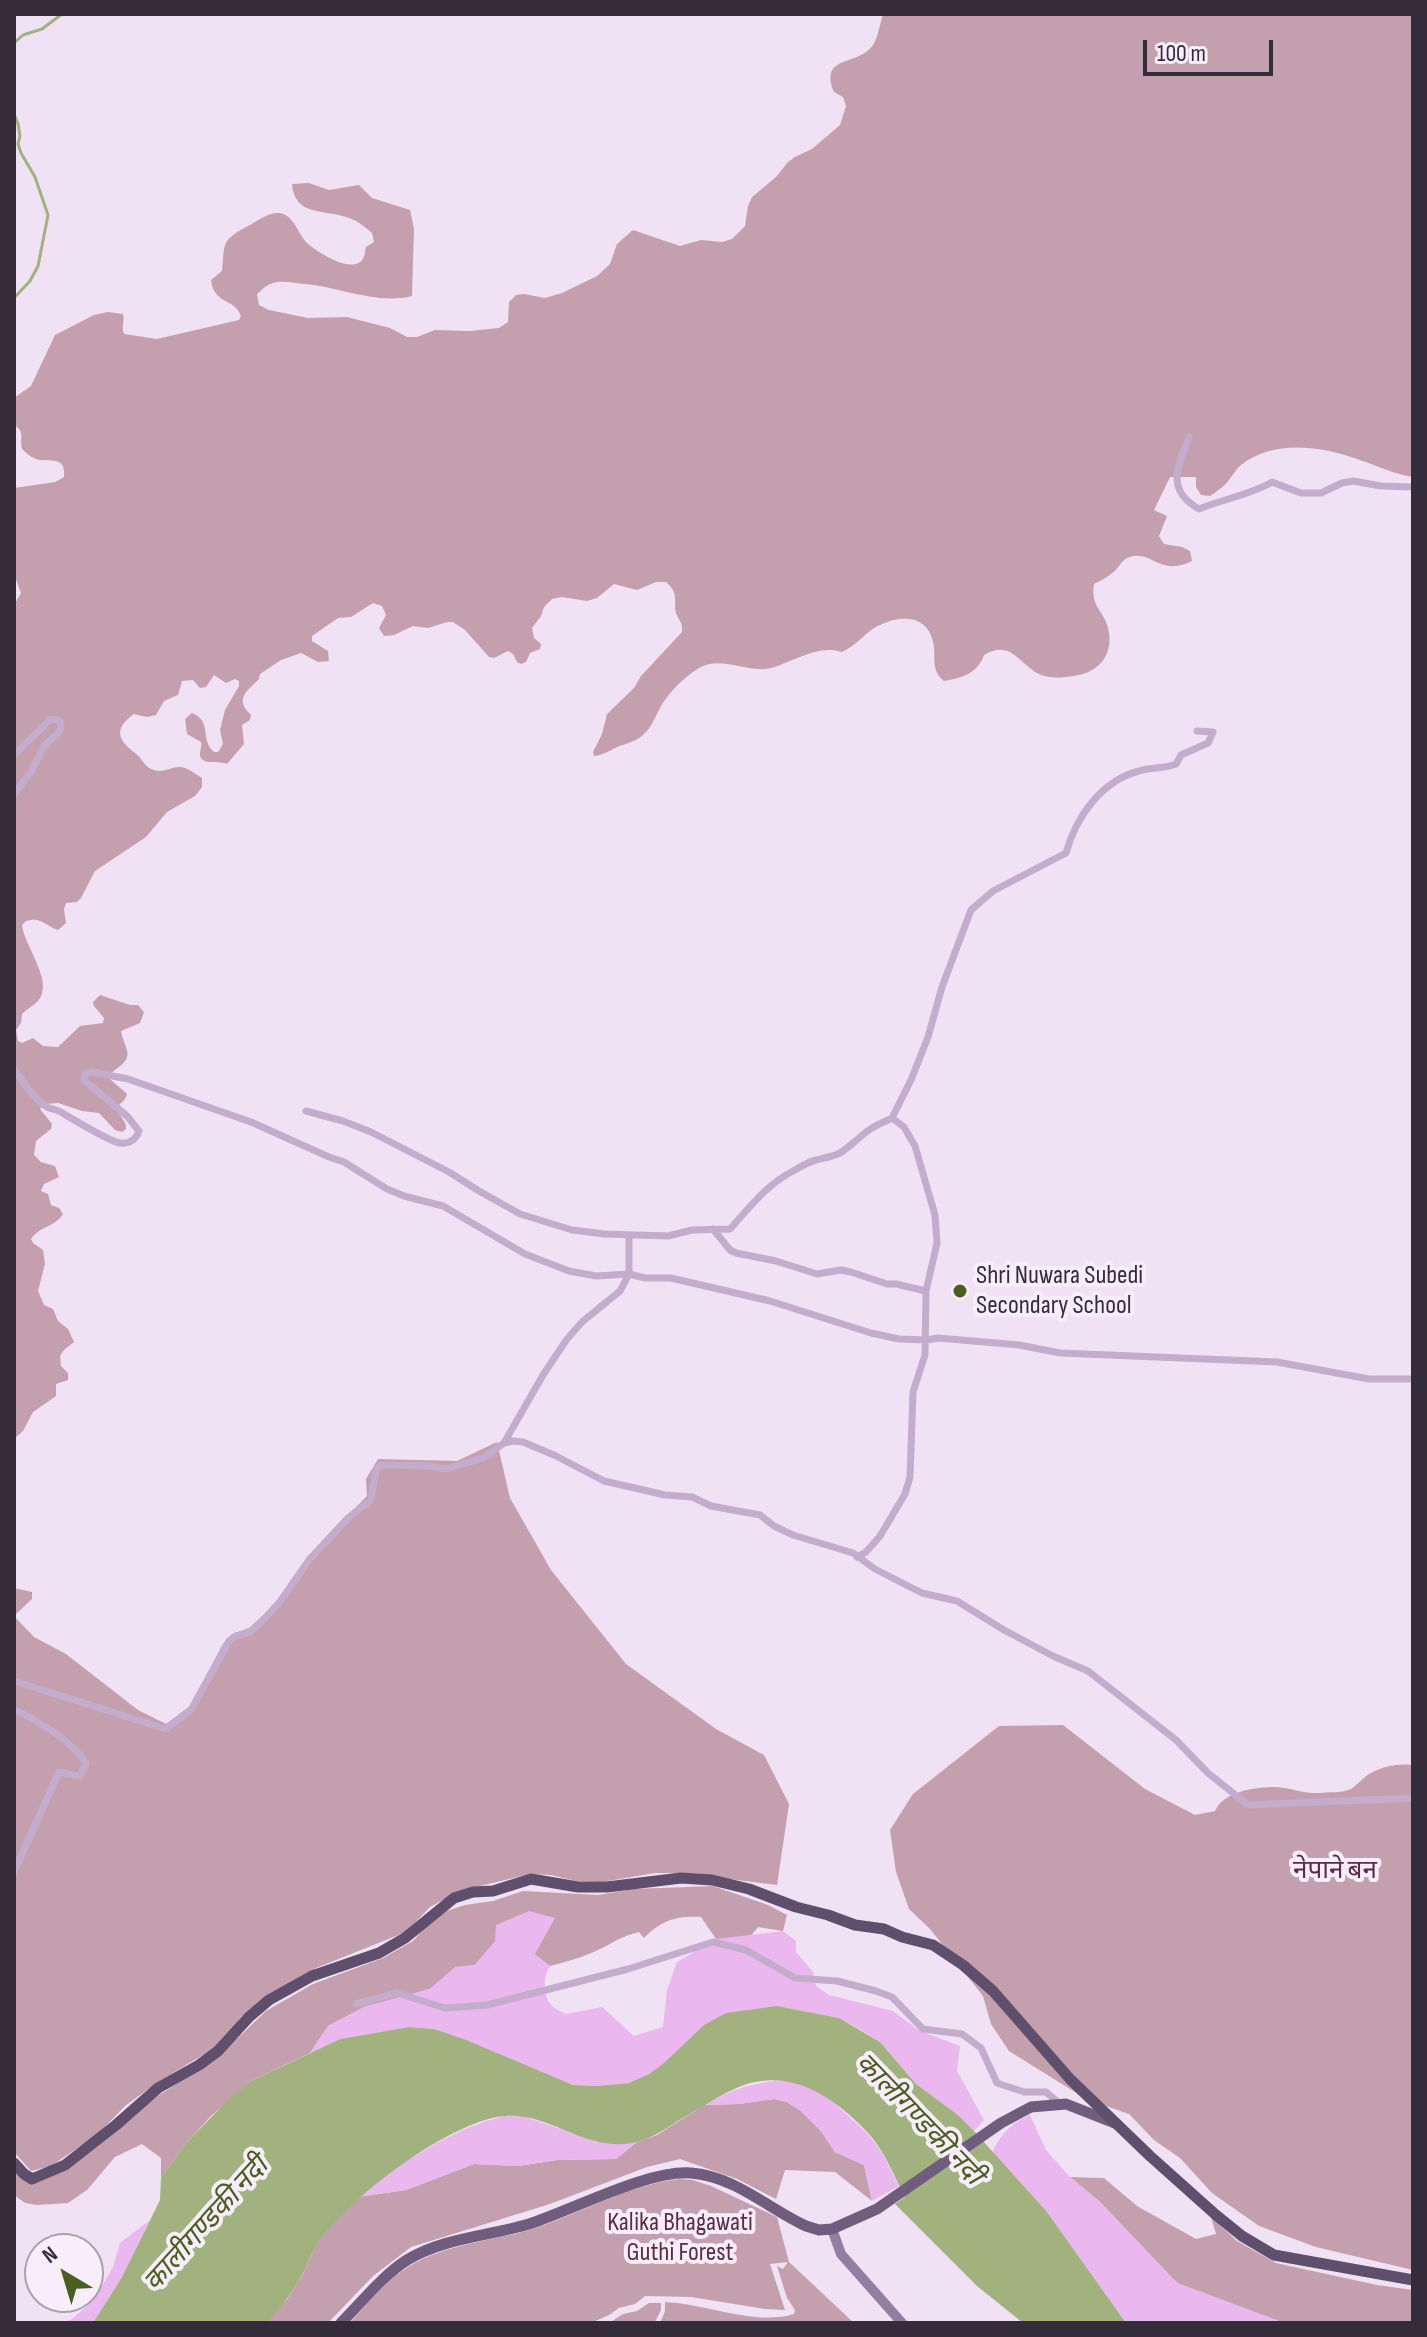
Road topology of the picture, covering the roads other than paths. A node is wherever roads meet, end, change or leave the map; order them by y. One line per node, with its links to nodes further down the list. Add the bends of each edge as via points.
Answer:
1 (1189, 437): 2 (street, via 1177,467 1177,483 1182,497 1199,509 1272,482 1301,493 1321,493 1353,481)
2 (1413, 487)
3 (1197, 731): 8 (street, via 1213,732 1208,743 1166,768 1121,777 1083,813 1066,853 993,891 971,910 928,1037)
4 (14, 755): 5 (street, via 50,720 61,722 60,731 44,746)
5 (14, 794)
6 (14, 1069): 11 (street, via 47,1107 118,1143 130,1143 139,1131 84,1078 86,1073 128,1079 251,1122 344,1162 387,1189 443,1206 525,1254 569,1271)
7 (306, 1111): 10 (street, via 371,1132 520,1214 572,1230)
8 (892, 1118): 9 (street, via 835,1156 779,1179 730,1229); 12 (street, via 915,1146 935,1215 937,1243)
9 (713, 1229): 10 (street); 12 (street, via 736,1253 817,1274 841,1270)
10 (629, 1235): 11 (street)
11 (629, 1274): 13 (street, via 671,1278 770,1301 871,1333); 15 (street, via 620,1291 567,1339)
12 (926, 1291): 13 (street)
13 (926, 1340): 14 (street, via 1060,1353 1277,1362 1369,1379); 16 (street, via 913,1392 912,1462 905,1494 880,1536)
14 (1413, 1379)
15 (504, 1443): 16 (street, via 523,1442 604,1481 760,1515 793,1535); 17 (street, via 483,1458 446,1469 380,1465 371,1500 316,1553 266,1617 249,1633 229,1641 191,1710 166,1729)
16 (857, 1557): 19 (street, via 922,1593 957,1601 1088,1671 1248,1805)
17 (14, 1681)
18 (14, 1709): 20 (street, via 52,1730 86,1763 80,1776 59,1772)
19 (1413, 1798)
20 (14, 1872)
21 (356, 2004): 22 (street, via 397,1993 445,2008 487,2005 713,1942 746,1950 795,1978 837,1981 892,1997 923,2029 962,2034 981,2048 997,2083 1046,2092)
22 (1060, 2104): 23 (main road); 25 (main road, via 1031,2107 1001,2123 877,2209)
23 (1118, 2125): 24 (highway, via 993,1991 933,1945 712,1880 578,1887 531,1879 454,1898 379,1953 312,1976 269,2000 218,2051 158,2088 65,2165 32,2179); 26 (highway, via 1216,2215 1274,2255)
24 (14, 2163)
25 (832, 2229): 27 (main road, via 806,2226 710,2177 665,2175 527,2224 425,2251 395,2269); 28 (main road, via 841,2254)
26 (1413, 2280)
27 (341, 2323)
28 (902, 2323)

